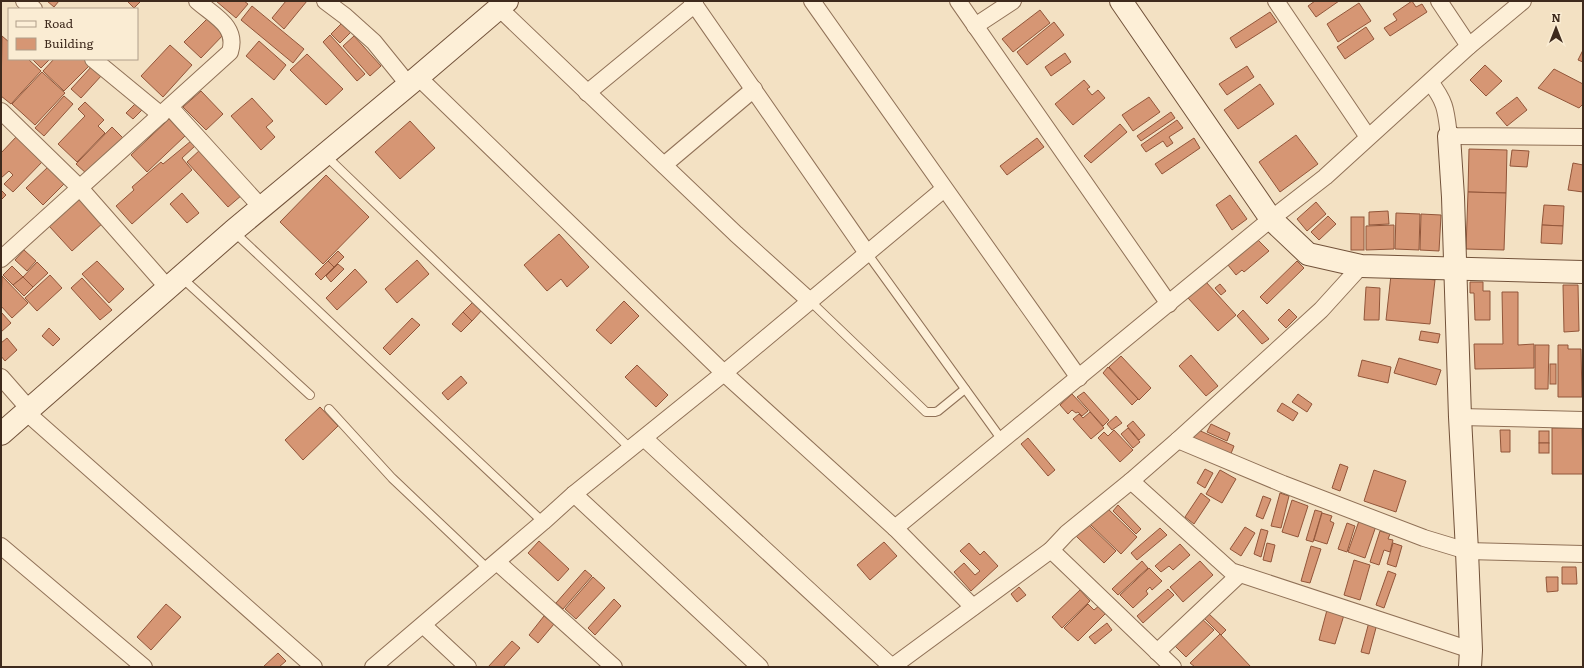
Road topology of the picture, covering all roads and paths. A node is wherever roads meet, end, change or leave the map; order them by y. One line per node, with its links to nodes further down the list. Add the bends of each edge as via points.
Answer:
1 (24, 1): 13 (street)
2 (197, 1): 22 (street, via 228,26 232,36 230,52)
3 (325, 1): 17 (street, via 374,42)
4 (812, 1): 29 (street)
5 (958, 1): 14 (street)
6 (1013, 1): 14 (street)
7 (1121, 1): 31 (street)
8 (1276, 1): 25 (street)
9 (1439, 1): 15 (street)
10 (1523, 1): 15 (street)
11 (694, 2): 19 (street); 20 (street)
12 (503, 5): 17 (street); 20 (street)
13 (33, 8)
14 (975, 26): 40 (street)
15 (1469, 46): 18 (street)
16 (95, 60): 22 (street)
17 (413, 80): 26 (street); 41 (street)
18 (1430, 82): 24 (street, via 1441,96); 25 (street)
19 (754, 89): 27 (street); 33 (street)
20 (587, 92): 27 (street)
21 (1, 111): 28 (street)
22 (165, 111): 28 (street); 30 (street)
23 (1580, 133): 24 (street)
24 (1449, 136): 36 (street)
25 (1368, 137): 31 (street, via 1325,177)
26 (324, 155): 30 (street); 54 (lane)
27 (664, 165): 39 (street)
28 (80, 188): 34 (street); 38 (street)
29 (944, 188): 33 (street); 43 (street)
30 (261, 207): 32 (street)
31 (1270, 219): 35 (street, via 1308,254); 40 (street)
32 (233, 231): 38 (street); 57 (lane)
33 (867, 253): 39 (street); 44 (lane)
34 (1, 259)
35 (1361, 266): 36 (street); 53 (street, via 1321,310)
36 (1455, 269): 37 (street); 48 (street)
37 (1583, 272)
38 (174, 282): 45 (lane); 47 (street)
39 (810, 301): 41 (street); 44 (lane, via 926,412 938,411)
40 (1169, 304): 43 (street)
41 (724, 373): 51 (street); 58 (street)
42 (1, 378): 47 (street)
43 (1079, 378): 52 (street)
44 (965, 389): 52 (lane)
45 (310, 395)
46 (329, 409): 63 (lane, via 392,478)
47 (28, 412): 50 (street); 70 (street)
48 (1460, 417): 49 (street); 61 (street)
49 (1583, 420)
50 (1, 434)
51 (644, 438): 54 (street); 75 (street)
52 (1002, 440): 58 (street)
53 (1178, 440): 55 (street); 61 (street, via 1283,484 1424,538)
54 (630, 449): 56 (street)
55 (1131, 481): 60 (street, via 1067,533); 64 (street, via 1231,571)
56 (574, 494): 57 (street); 74 (street)
57 (544, 522): 63 (street)
58 (895, 528): 65 (street)
59 (1, 546): 69 (street)
60 (1051, 550): 65 (street); 67 (street)
61 (1467, 551): 62 (street); 68 (street)
62 (1583, 554)
63 (492, 565): 66 (street); 73 (street)
64 (1240, 574): 67 (street); 68 (street)
65 (973, 607): 75 (street)
66 (423, 625): 71 (street); 72 (street)
67 (1157, 652): 76 (street)
68 (1470, 659)
69 (144, 667)
70 (314, 667)
71 (373, 667)
72 (468, 667)
73 (614, 667)
74 (760, 667)
75 (892, 667)
76 (1173, 667)

